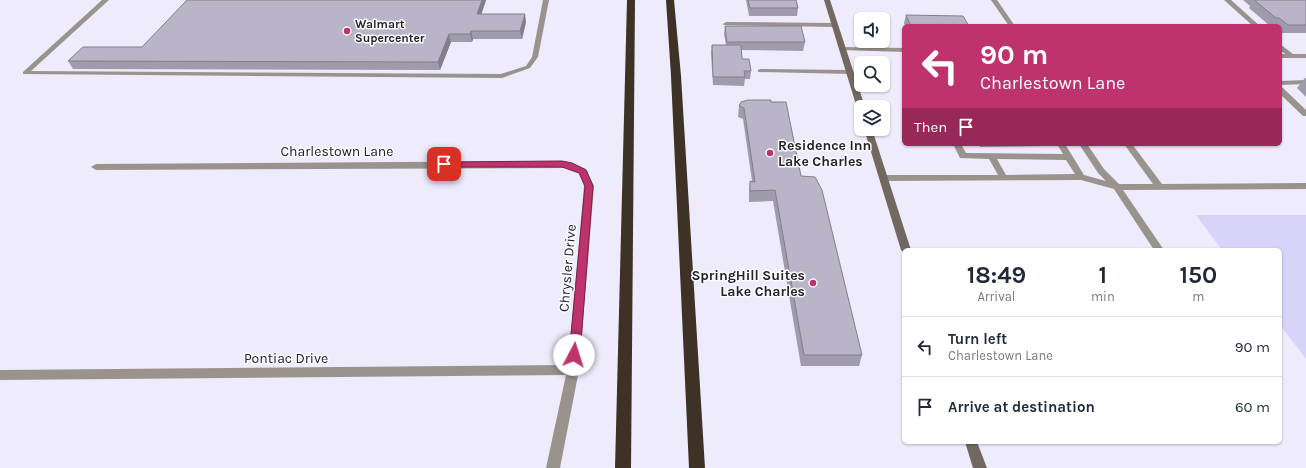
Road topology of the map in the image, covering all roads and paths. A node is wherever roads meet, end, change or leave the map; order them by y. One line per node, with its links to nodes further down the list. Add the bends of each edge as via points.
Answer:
1 (106, 0): 2 (lane, via 25,73 502,76 528,67 535,57)
2 (546, 0)
3 (631, 0): 48 (highway)
4 (670, 0): 21 (highway)
5 (679, 0): 21 (highway)
6 (827, 0): 12 (street)
7 (994, 0): 10 (lane)
8 (1227, 0): 11 (lane)
9 (726, 24): 12 (lane)
10 (1011, 24)
11 (1255, 24)
12 (835, 25): 14 (street)
13 (1282, 48): 17 (lane)
14 (842, 49): 15 (lane); 20 (street)
15 (902, 50)
16 (1282, 56): 17 (lane)
17 (1291, 56): 18 (lane)
18 (1306, 56)
19 (760, 71): 20 (lane)
20 (850, 72): 25 (street)
21 (676, 76): 49 (highway)
22 (1306, 82): 23 (lane)
23 (1282, 83)
24 (1282, 92): 26 (lane)
25 (859, 100)
26 (1306, 114)
27 (870, 136): 38 (street)
28 (958, 146): 32 (lane, via 963,156)
29 (1062, 146): 33 (lane)
30 (1084, 146): 40 (lane, via 1101,171)
31 (1129, 146): 41 (lane)
32 (992, 156): 33 (lane); 36 (lane)
33 (1069, 157): 37 (lane)
34 (96, 167): 35 (street, Charlestown Lane, via 554,164)
35 (578, 168): 44 (street, Chrysler Drive, via 586,176 589,186)
36 (1003, 177): 37 (lane); 38 (lane)
37 (1081, 177): 40 (lane)
38 (883, 178): 42 (street)
39 (1306, 186): 41 (lane)
40 (1117, 187): 41 (lane); 43 (lane)
41 (1160, 187)
42 (905, 248)
43 (1158, 248)
44 (573, 370): 45 (street, Pontiac Drive); 47 (street, Chrysler Drive)
45 (0, 375)
46 (972, 444): 50 (street)
47 (552, 468)
48 (623, 468)
49 (697, 468)
50 (980, 468)

